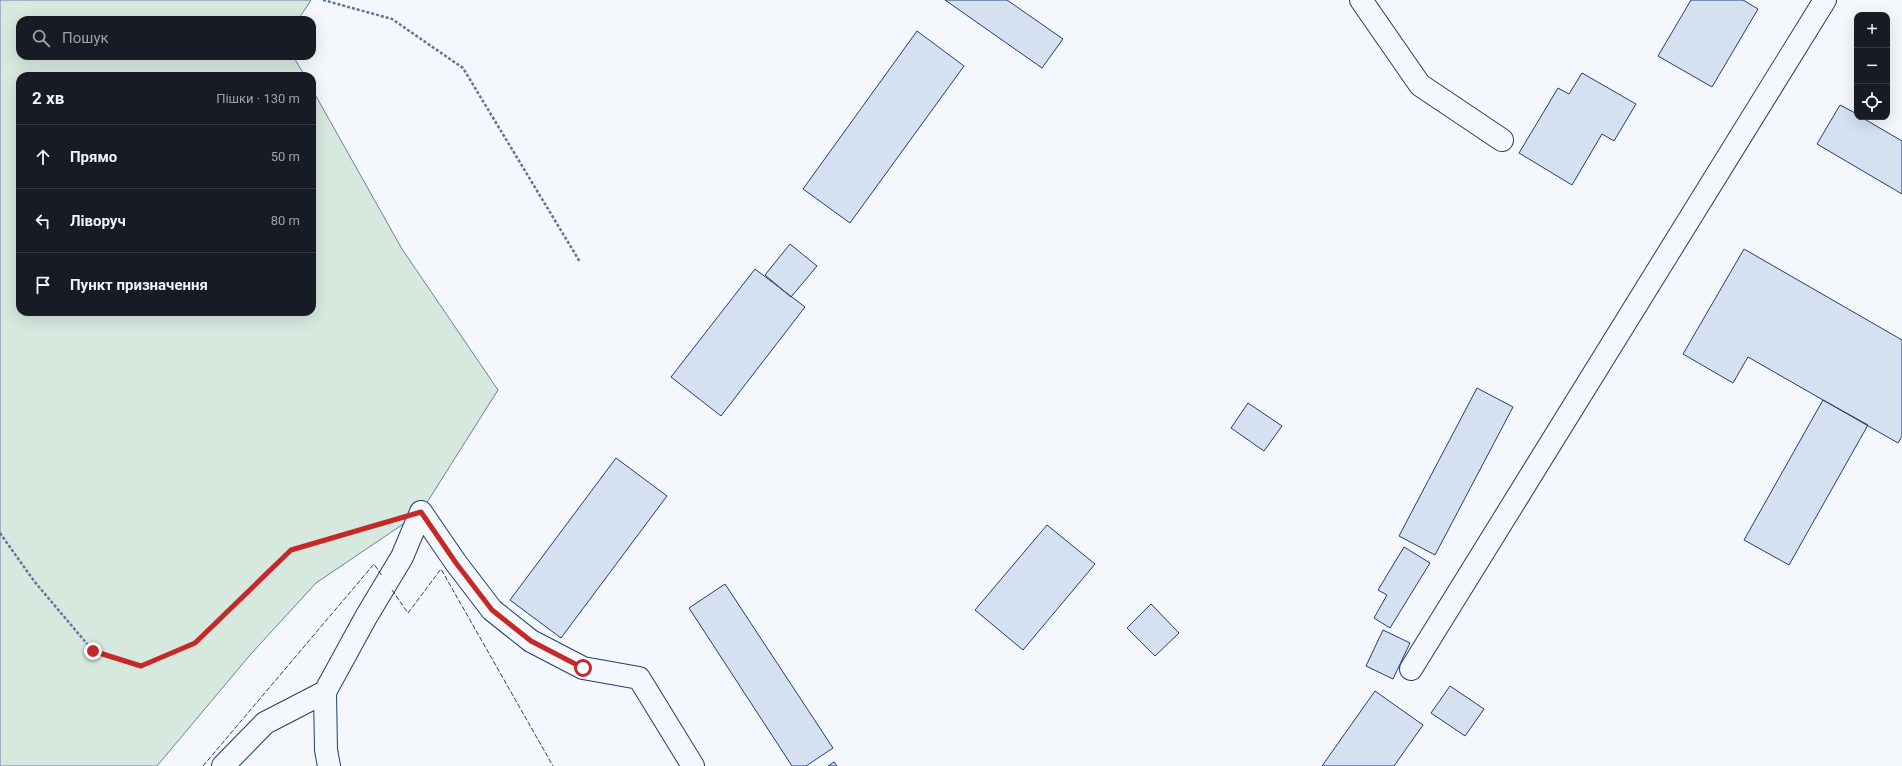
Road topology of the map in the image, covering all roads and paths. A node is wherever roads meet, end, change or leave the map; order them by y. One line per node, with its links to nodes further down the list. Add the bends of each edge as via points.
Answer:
1 (323, 0): 5 (path, via 392,19 463,68)
2 (1361, 0): 4 (lane, via 1420,85)
3 (1825, 0): 8 (lane)
4 (1502, 140)
5 (580, 262)
6 (421, 512): 7 (path, via 291,550 195,643 141,666 93,651 34,581); 9 (lane, via 402,557); 12 (lane, via 492,610 531,641 583,668 639,678)
7 (0, 533)
8 (1411, 669)
9 (325, 692): 10 (lane, via 265,723); 11 (lane, via 326,750)
10 (223, 766)
11 (329, 766)
12 (693, 766)

